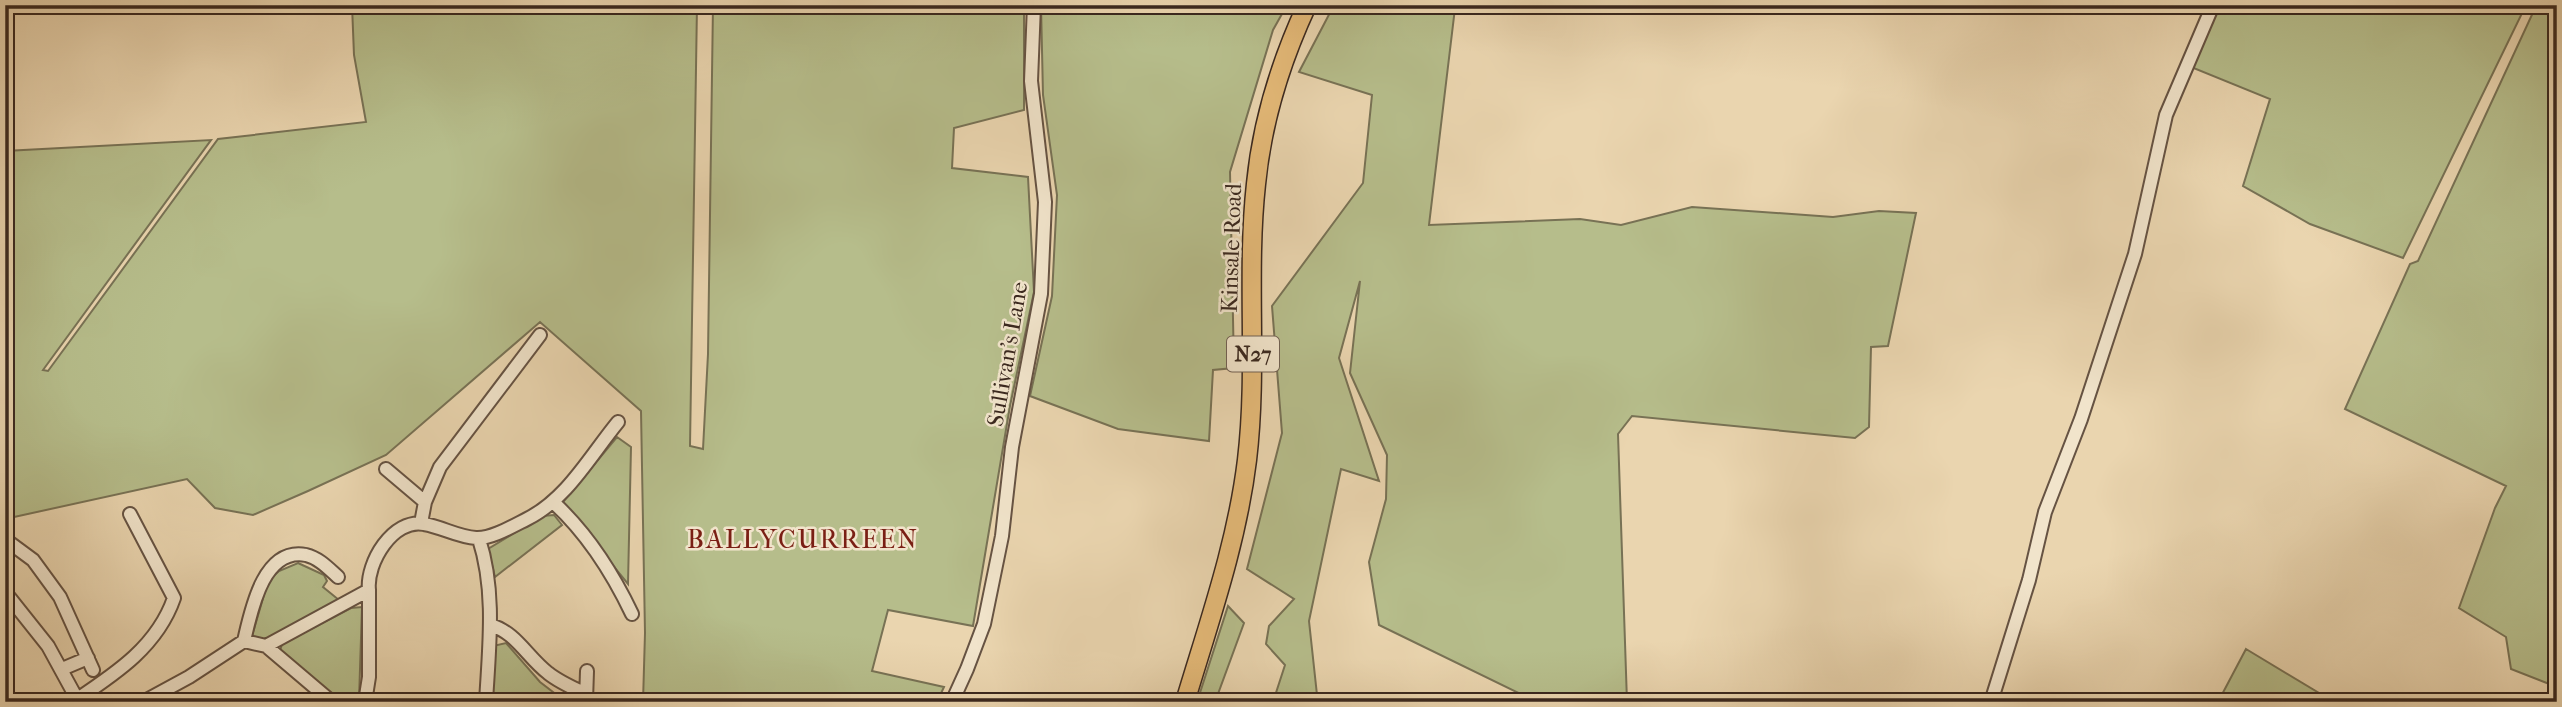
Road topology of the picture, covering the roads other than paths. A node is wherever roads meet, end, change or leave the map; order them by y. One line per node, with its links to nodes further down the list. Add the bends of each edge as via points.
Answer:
1 (1034, 5): 28 (street, Sullivan's Lane, via 1031,81 1045,202 1041,294 984,624)
2 (1307, 5): 29 (highway, Kinsale Road / N27, via 1277,81 1256,183 1247,460 1235,528)
3 (2213, 5): 30 (street, via 2165,115 2135,254 2045,512)
4 (540, 335): 7 (street, via 440,467)
5 (618, 422): 8 (street)
6 (386, 469): 7 (street)
7 (425, 502): 10 (street)
8 (553, 502): 11 (street, via 525,520); 16 (street, via 615,579)
9 (130, 514): 23 (street, via 174,598 169,614 138,655)
10 (421, 523): 11 (street); 14 (street, via 383,542 368,580)
11 (479, 538): 17 (street, via 486,560)
12 (5, 544): 20 (street, via 33,560 60,597 90,664)
13 (338, 577): 18 (street, via 306,555 283,559 267,572)
14 (369, 590): 19 (street); 26 (street)
15 (5, 592): 20 (street)
16 (632, 614)
17 (490, 625): 22 (street, via 512,635 547,673); 27 (street)
18 (244, 641): 19 (street); 24 (street)
19 (266, 646): 25 (street)
20 (62, 670): 23 (street)
21 (587, 671): 22 (street)
22 (586, 698)
23 (75, 700)
24 (143, 702)
25 (332, 702)
26 (365, 702)
27 (486, 702)
28 (952, 702)
29 (1185, 702)
30 (1991, 702)

